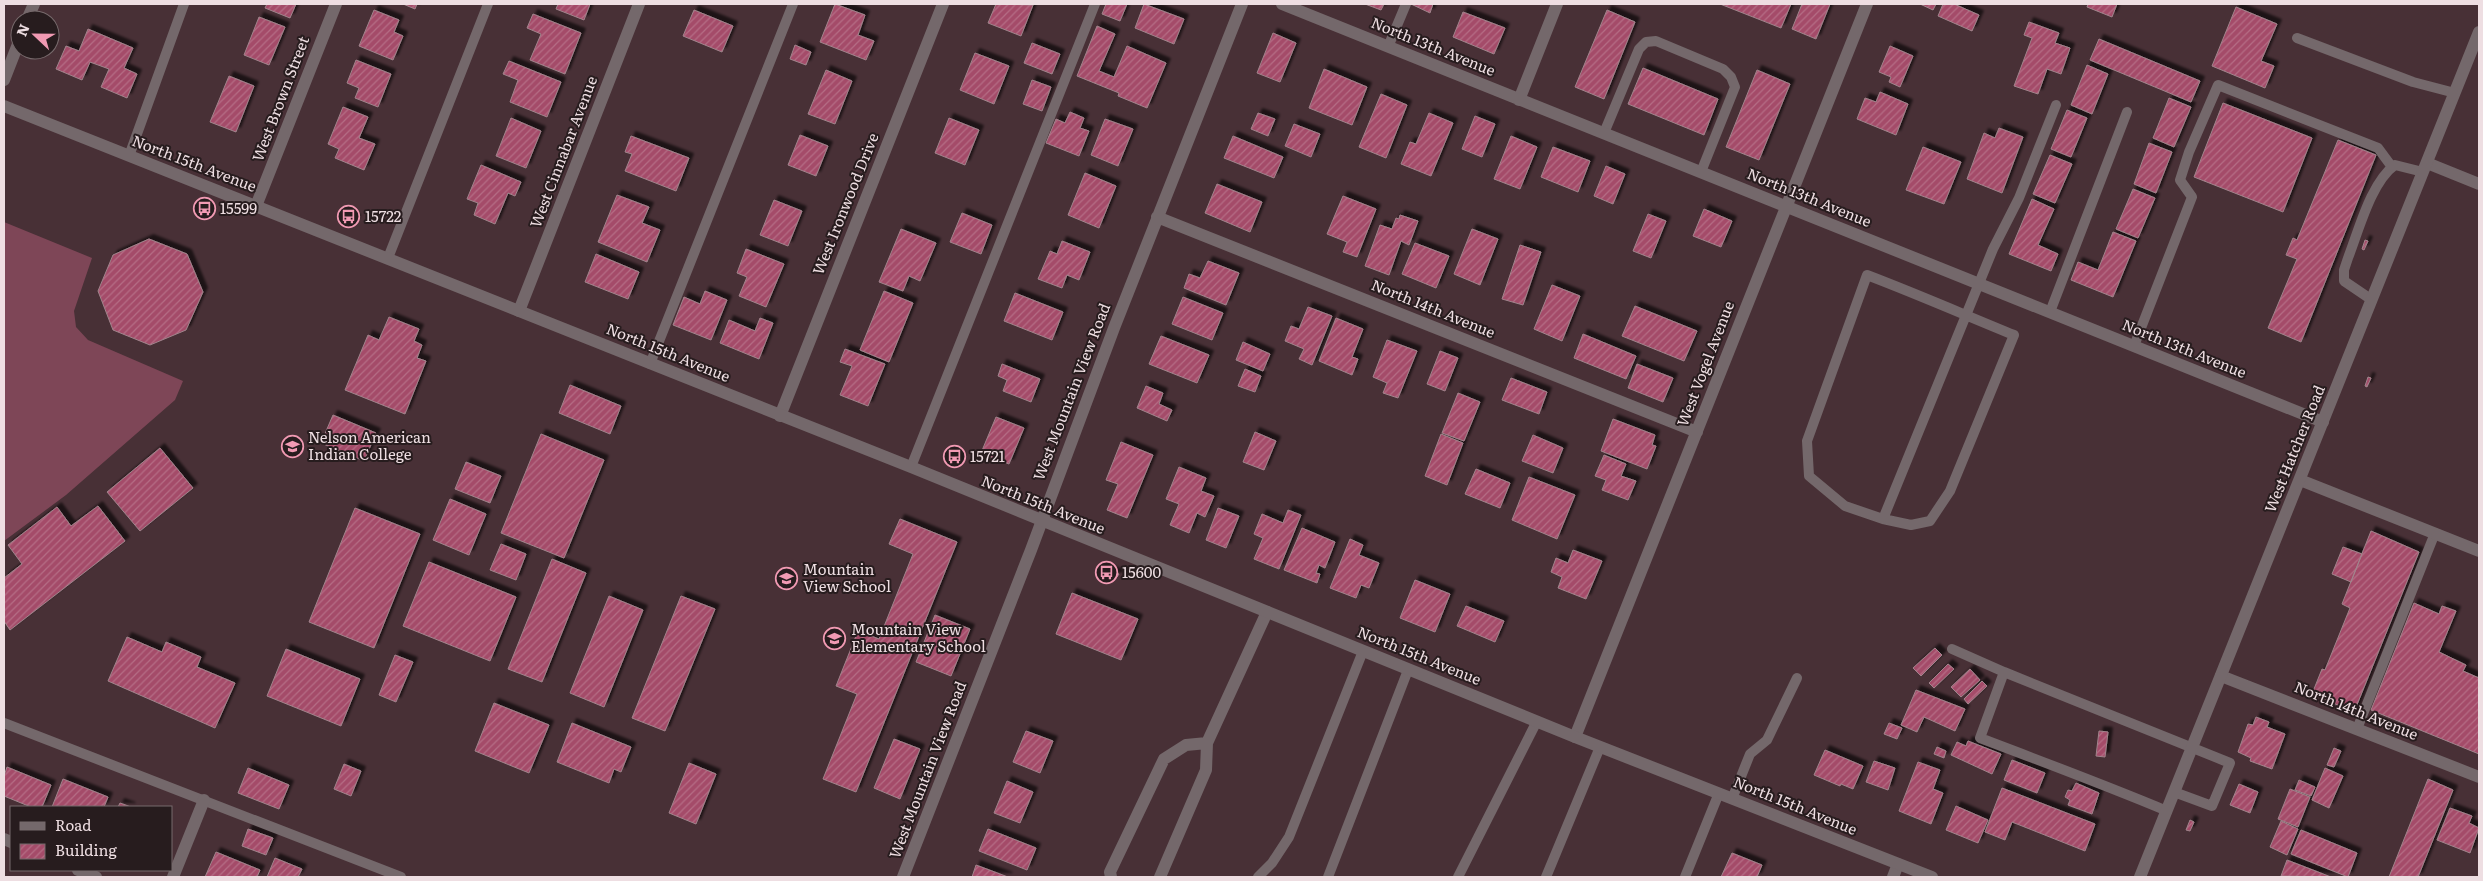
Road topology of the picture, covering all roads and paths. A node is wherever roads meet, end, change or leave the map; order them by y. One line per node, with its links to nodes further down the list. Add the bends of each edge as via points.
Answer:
1 (184, 4): 24 (lane)
2 (336, 4): 29 (street, West Brown Street)
3 (488, 4): 32 (lane)
4 (639, 4): 35 (street, West Cinnabar Avenue)
5 (793, 4): 39 (lane)
6 (943, 4): 40 (street, West Ironwood Drive)
7 (1095, 4): 43 (lane)
8 (1242, 4): 31 (street, West Mountain View Road)
9 (1282, 4): 15 (street, North 13th Avenue)
10 (1406, 4): 15 (lane)
11 (1557, 4): 19 (street)
12 (1867, 4): 30 (street, West Vogel Avenue)
13 (2479, 32): 18 (street, West Hatcher Road)
14 (2297, 38): 18 (lane, via 2413,82)
15 (1388, 47): 19 (street, North 13th Avenue)
16 (12, 60): 17 (street)
17 (4, 80)
18 (2455, 93): 26 (street, West Hatcher Road)
19 (1519, 100): 23 (street, North 13th Avenue)
20 (2056, 105): 33 (lane, via 2019,198)
21 (4, 106): 24 (street, North 15th Avenue)
22 (2127, 112): 36 (lane)
23 (1604, 134): 27 (street, North 13th Avenue); 27 (lane, via 1639,49 1646,42 1656,41 1724,69 1732,77 1735,88)
24 (129, 156): 29 (street, North 15th Avenue)
25 (2392, 167): 26 (lane); 34 (lane, via 2379,181 2344,270 2344,281); 38 (lane, via 2378,148 2218,85 2180,180 2192,198)
26 (2425, 168): 28 (street); 34 (street, West Hatcher Road)
27 (1701, 172): 30 (street, North 13th Avenue)
28 (2479, 184)
29 (256, 206): 32 (street, North 15th Avenue)
30 (1786, 206): 33 (street, North 13th Avenue); 42 (street, West Vogel Avenue)
31 (1157, 217): 42 (street, North 14th Avenue); 46 (street, West Mountain View Road)
32 (388, 258): 35 (street, North 15th Avenue)
33 (1979, 283): 36 (street, North 13th Avenue); 37 (lane)
34 (2372, 300): 41 (street, West Hatcher Road)
35 (519, 311): 39 (street, North 15th Avenue)
36 (2050, 312): 38 (street, North 13th Avenue)
37 (1966, 315): 45 (lane); 45 (lane, via 2014,335 1950,490 1930,521 1910,526); 45 (lane, via 1868,275 1807,441 1809,476 1845,506)
38 (2134, 346): 41 (street, North 13th Avenue)
39 (650, 364): 40 (street, North 15th Avenue)
40 (780, 416): 43 (street, North 15th Avenue)
41 (2323, 422): 44 (street, West Hatcher Road)
42 (1697, 432): 59 (street, West Vogel Avenue)
43 (911, 467): 46 (street, North 15th Avenue)
44 (2300, 480): 47 (street); 54 (street, West Hatcher Road)
45 (1883, 520)
46 (1041, 521): 49 (street, North 15th Avenue); 74 (street, West Mountain View Road)
47 (2435, 533): 48 (street); 58 (lane)
48 (2479, 551)
49 (1267, 612): 51 (street, North 15th Avenue); 60 (street)
50 (1952, 650): 53 (lane)
51 (1363, 651): 52 (street, North 15th Avenue); 77 (lane, via 1288,836 1272,863)
52 (1408, 670): 56 (street, North 15th Avenue); 78 (lane)
53 (2004, 672): 62 (lane); 68 (lane, via 1980,738 2044,764 2082,775)
54 (2221, 676): 58 (street, North 14th Avenue); 62 (street, West Hatcher Road)
55 (1797, 678): 66 (lane, via 1767,740 1750,754)
56 (1537, 721): 59 (street, North 15th Avenue); 79 (lane)
57 (4, 723): 67 (lane)
58 (2357, 729): 63 (street, North 14th Avenue)
59 (1575, 737): 61 (street, North 15th Avenue)
60 (1208, 743): 75 (street, via 1186,745 1164,759 1110,872); 76 (street, via 1206,770)
61 (1600, 747): 65 (street, North 15th Avenue); 80 (lane)
62 (2192, 748): 64 (street, West Hatcher Road); 64 (lane, via 2230,763 2212,806)
63 (2479, 778)
64 (2174, 792): 68 (street, West Hatcher Road)
65 (1719, 793): 66 (street, North 15th Avenue); 81 (lane)
66 (1732, 799): 69 (street, North 15th Avenue)
67 (204, 800): 72 (street); 73 (lane)
68 (2166, 811): 84 (street, West Hatcher Road)
69 (1898, 864): 82 (street); 83 (street, North 15th Avenue)
70 (81, 871): 71 (street)
71 (96, 877)
72 (173, 877)
73 (401, 877)
74 (903, 877)
75 (1112, 877)
76 (1160, 877)
77 (1258, 877)
78 (1328, 877)
79 (1458, 877)
80 (1546, 877)
81 (1685, 877)
82 (1893, 877)
83 (1932, 877)
84 (2140, 877)

